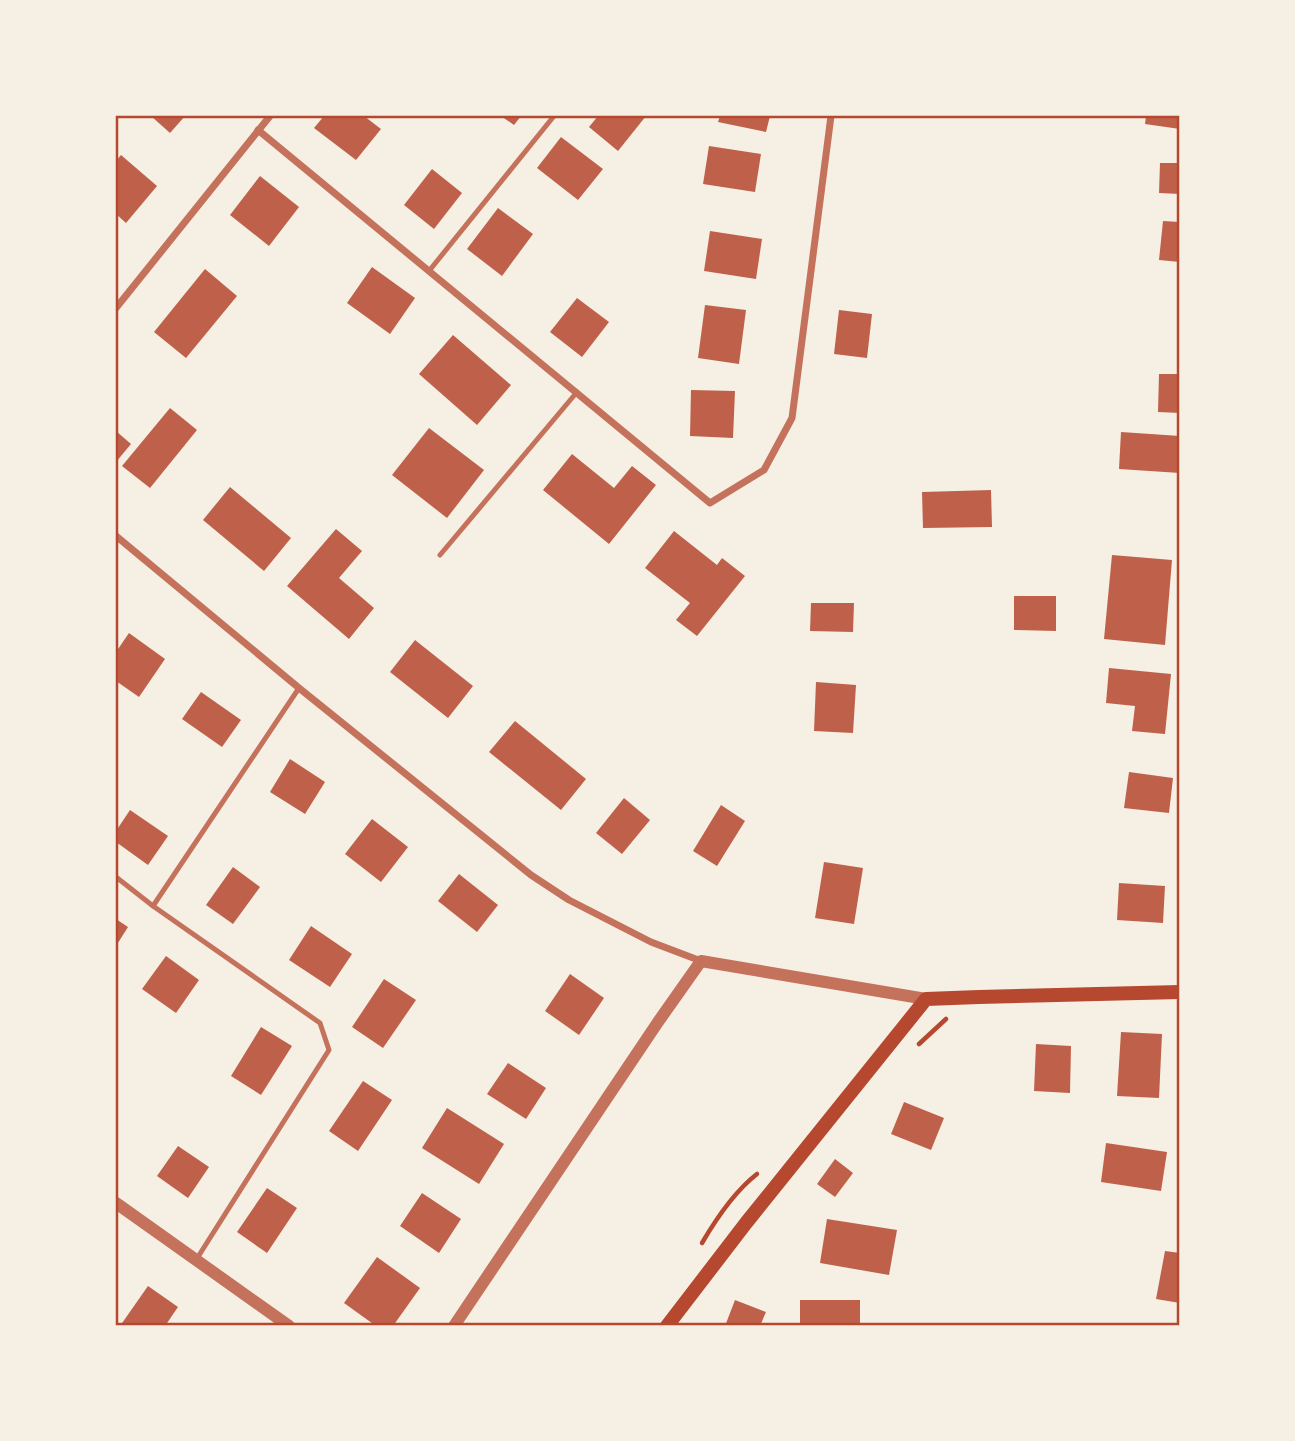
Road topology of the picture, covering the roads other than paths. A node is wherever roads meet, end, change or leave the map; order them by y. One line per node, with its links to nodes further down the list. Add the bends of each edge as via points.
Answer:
1 (270, 116): 4 (street)
2 (554, 116): 5 (lane)
3 (831, 116): 7 (street, via 792,418 764,470 710,503)
4 (258, 130): 5 (street); 6 (street)
5 (429, 271): 7 (street)
6 (116, 308)
7 (577, 393): 9 (lane)
8 (116, 536): 10 (street)
9 (440, 555)
10 (299, 688): 12 (lane); 13 (street, via 531,875 651,942)
11 (116, 877): 12 (lane)
12 (153, 906): 17 (lane, via 320,1023 329,1051)
13 (701, 961): 15 (street); 19 (street)
14 (1180, 992): 15 (main road)
15 (926, 999): 20 (main road)
16 (116, 1203): 17 (street)
17 (196, 1260): 18 (street)
18 (289, 1325)
19 (454, 1325)
20 (667, 1325)

